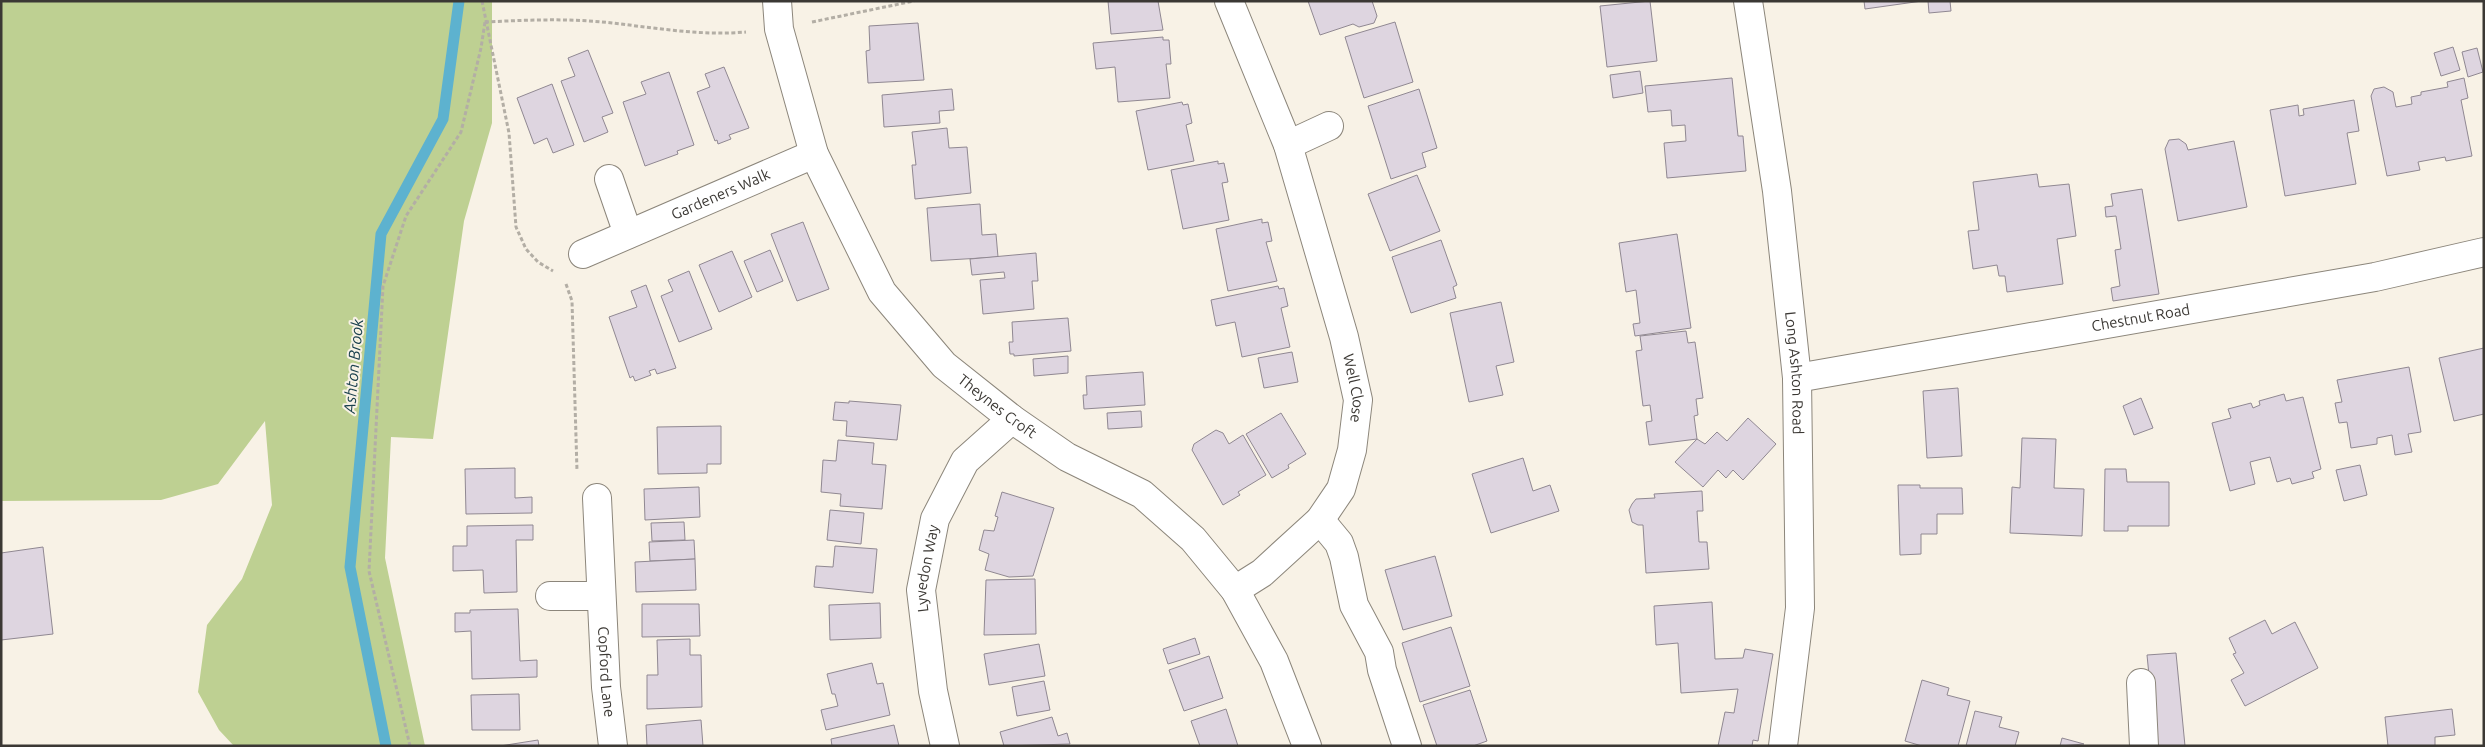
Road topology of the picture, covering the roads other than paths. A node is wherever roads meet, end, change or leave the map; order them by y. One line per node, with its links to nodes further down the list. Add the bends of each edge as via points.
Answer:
1 (777, 1): 6 (street, Theynes Croft, via 779,29)
2 (1229, 1): 5 (street, Well Close)
3 (1748, 1): 11 (street, Long Ashton Road, via 1777,191)
4 (1329, 126): 5 (street)
5 (1288, 145): 14 (street, Well Close, via 1344,337 1358,400 1352,450 1340,489)
6 (814, 154): 8 (street, Gardeners Walk); 12 (street, Theynes Croft, via 882,292 944,365)
7 (608, 178): 8 (street)
8 (628, 234): 10 (street, Gardeners Walk)
9 (2484, 252): 11 (street, Chestnut Road, via 2375,277)
10 (583, 254)
11 (1797, 378): 23 (street, Long Ashton Road, via 1800,608)
12 (1012, 419): 15 (street, Theynes Croft, via 1067,457 1142,494 1193,539); 20 (street, Lyvedon Way, via 965,461 935,519 921,590 933,691)
13 (597, 498): 17 (street, Copford Lane)
14 (1320, 520): 15 (street, Well Close, via 1262,573); 22 (street, via 1342,550 1354,605 1379,652)
15 (1235, 590): 21 (street, Theynes Croft, via 1274,661)
16 (550, 596): 17 (street)
17 (601, 596): 19 (street, Copford Lane)
18 (2142, 683): 24 (street)
19 (613, 746)
20 (945, 746)
21 (1307, 746)
22 (1407, 746)
23 (1783, 746)
24 (2144, 746)

